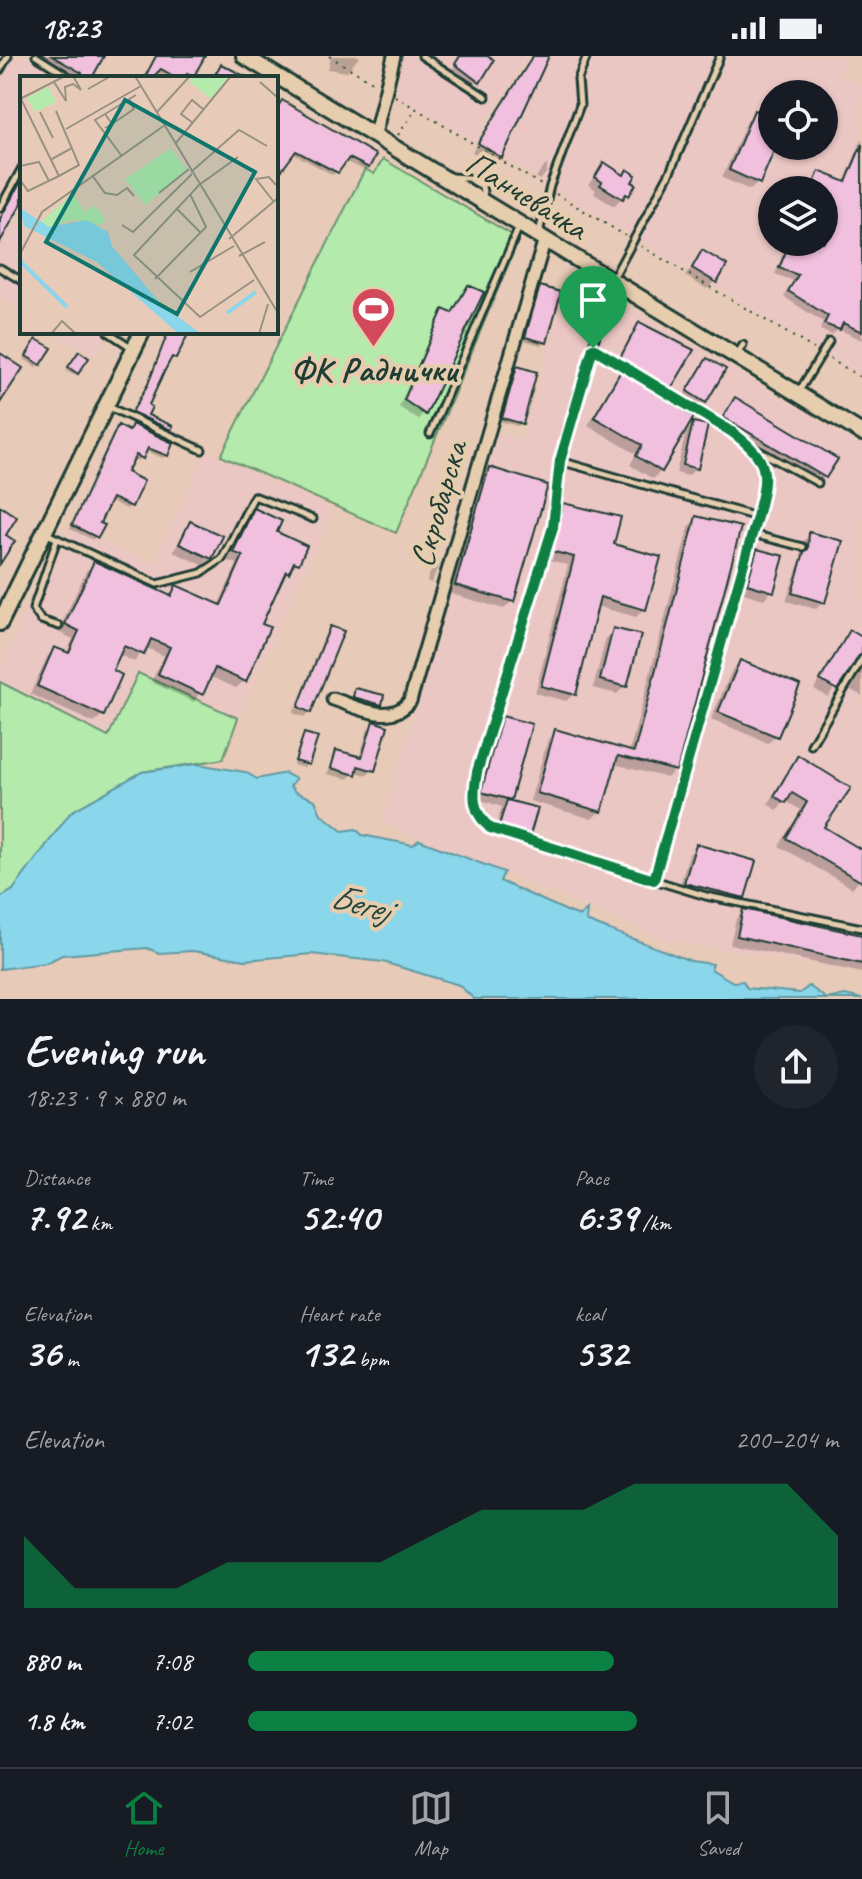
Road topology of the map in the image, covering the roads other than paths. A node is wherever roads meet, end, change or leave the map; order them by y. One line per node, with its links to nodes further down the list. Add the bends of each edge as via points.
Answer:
1 (8, 56): 8 (lane)
2 (36, 56): 10 (lane)
3 (244, 56): 9 (street, Панчевачка)
4 (394, 56): 13 (street)
5 (422, 56): 12 (lane)
6 (587, 56): 17 (lane, via 578,79 580,105 549,190)
7 (720, 56): 20 (lane, via 670,172)
8 (0, 70)
9 (270, 75)
10 (68, 76)
11 (278, 79): 13 (street, Панчевачка)
12 (486, 97)
13 (375, 134): 16 (street, Панчевачка)
14 (20, 172): 15 (lane)
15 (0, 208)
16 (519, 226): 17 (street, Панчевачка); 29 (lane)
17 (541, 240): 20 (street, Панчевачка); 43 (street, Скробарска, via 410,701 389,715)
18 (0, 268): 19 (lane)
19 (20, 280)
20 (611, 282): 24 (lane); 26 (street, Панчевачка, via 739,351)
21 (111, 334): 25 (lane)
22 (141, 334): 25 (street)
23 (829, 342): 26 (lane)
24 (593, 348): 30 (lane); 32 (lane)
25 (134, 349): 27 (street)
26 (797, 394): 28 (street, Панчевачка)
27 (105, 404): 31 (lane); 36 (street)
28 (862, 433)
29 (430, 434)
30 (753, 448): 33 (lane); 34 (lane, via 765,471)
31 (202, 450)
32 (560, 461): 34 (lane); 45 (lane, via 553,527 477,772 475,809 490,828)
33 (818, 483)
34 (757, 517): 37 (lane)
35 (313, 519): 38 (lane, via 254,496 222,559 201,573 157,584)
36 (42, 532): 38 (lane); 40 (street)
37 (752, 534): 39 (lane); 45 (lane)
38 (57, 539): 41 (lane, via 33,609 41,620)
39 (803, 547)
40 (0, 623)
41 (59, 626)
42 (862, 659): 44 (lane)
43 (333, 699)
44 (811, 745)
45 (654, 880): 46 (lane)
46 (862, 928)

